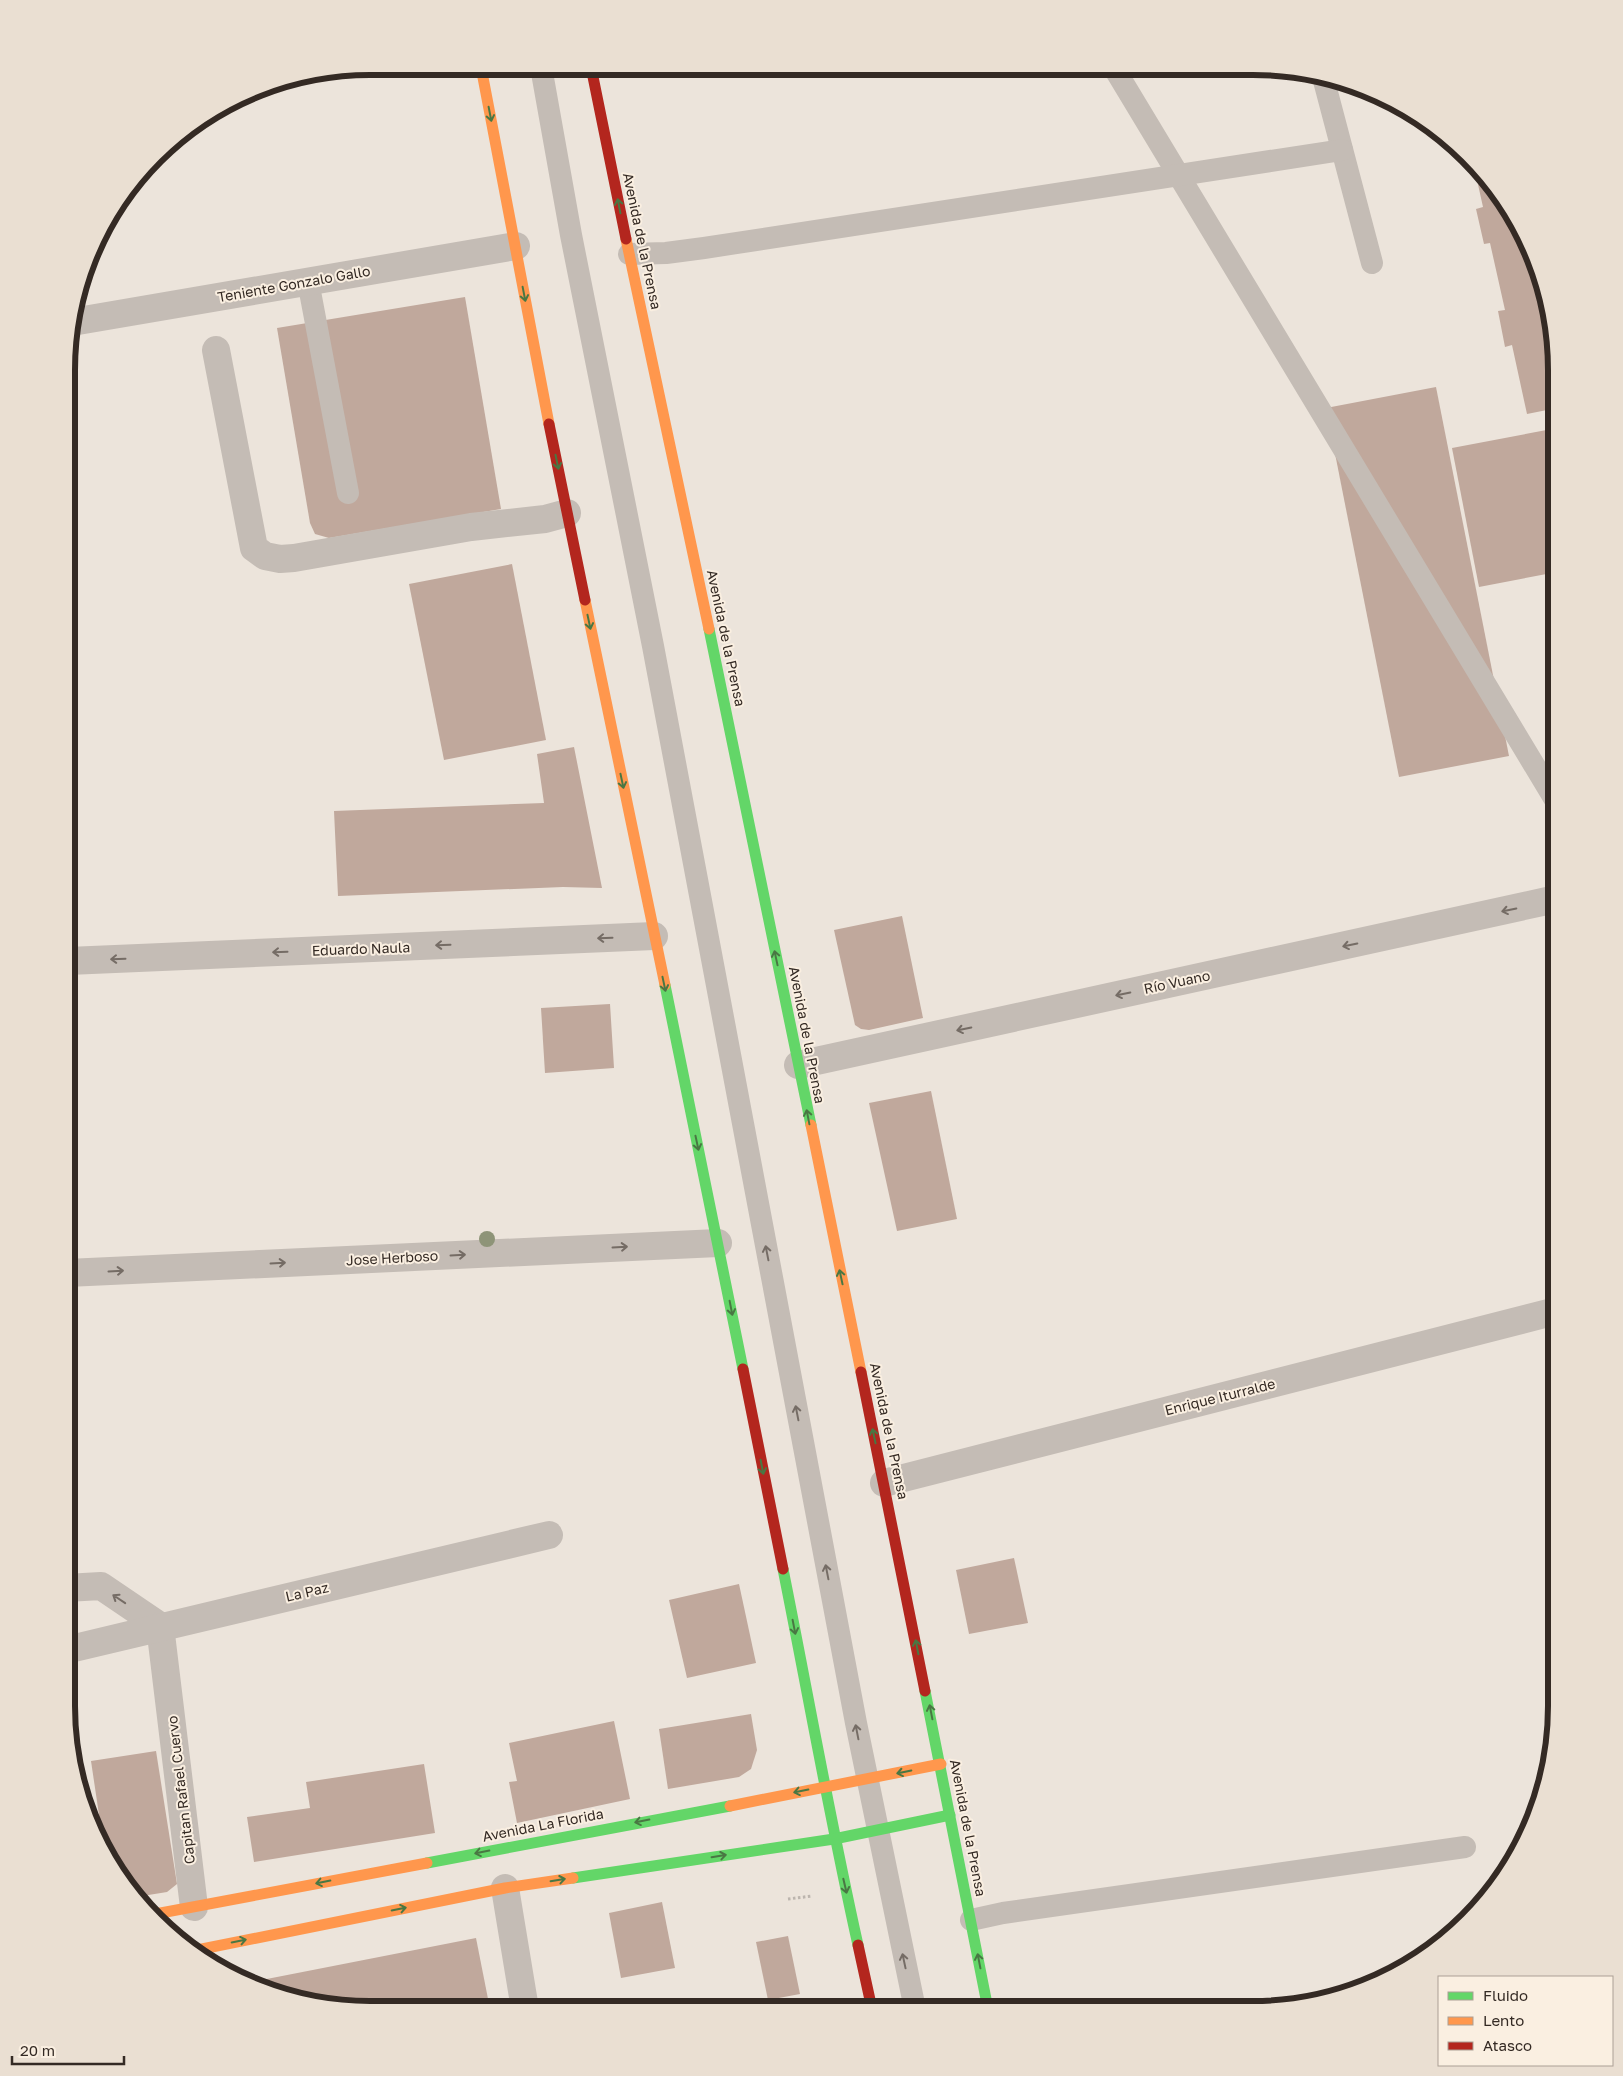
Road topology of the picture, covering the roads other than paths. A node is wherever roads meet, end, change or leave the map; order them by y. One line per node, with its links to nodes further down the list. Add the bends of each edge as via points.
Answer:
1 (483, 75): 7 (main road, one-way to 7)
2 (542, 75): 29 (lane, one-way to 2)
3 (593, 75): 8 (main road, Avenida de la Prensa, one-way to 3)
4 (1118, 75): 15 (lane)
5 (1325, 84): 6 (lane)
6 (1342, 150): 8 (lane, via 704,248); 9 (lane)
7 (516, 246): 10 (street, Teniente Gonzalo Gallo); 14 (main road, one-way to 14)
8 (629, 254): 19 (main road, Avenida de la Prensa, one-way to 8)
9 (1372, 263)
10 (308, 281): 11 (street, Teniente Gonzalo Gallo); 13 (lane)
11 (80, 321)
12 (216, 350): 14 (street, via 254,548 265,556 280,559 311,556 471,527 545,520)
13 (348, 493)
14 (567, 513): 17 (main road, one-way to 17)
15 (1548, 790)
16 (1548, 901): 19 (street, Río Vuano, one-way to 19)
17 (654, 936): 18 (street, Eduardo Naula, one-way to 18); 20 (main road, one-way to 20)
18 (75, 961)
19 (798, 1065): 23 (main road, Avenida de la Prensa, one-way to 19)
20 (718, 1243): 21 (street, Jose Herboso, one-way to 20); 30 (main road, one-way to 30)
21 (75, 1273)
22 (1548, 1313): 23 (street, Enrique Iturralde)
23 (884, 1483): 28 (main road, Avenida de la Prensa, one-way to 23)
24 (549, 1534): 26 (street, La Paz)
25 (75, 1587): 26 (street, one-way to 25, via 101,1586)
26 (160, 1626): 27 (street, La Paz); 36 (street, Capitan Rafael Cuervo)
27 (75, 1648)
28 (941, 1764): 29 (main road, Avenida La Florida, one-way to 29); 31 (main road, Avenida de la Prensa)
29 (867, 1780): 30 (main road, Avenida La Florida); 32 (lane)
30 (824, 1787): 33 (main road); 36 (main road, Avenida La Florida, one-way to 36)
31 (950, 1815): 32 (main road); 38 (main road, Avenida de la Prensa)
32 (876, 1830): 33 (main road); 42 (lane, one-way to 32)
33 (834, 1839): 35 (main road, one-way to 33); 41 (main road, one-way to 41)
34 (1464, 1847): 38 (lane)
35 (506, 1888): 39 (main road, one-way to 35); 40 (street)
36 (194, 1911): 37 (main road, Avenida La Florida)
37 (160, 1914)
38 (970, 1920): 43 (main road, Avenida de la Prensa, one-way to 38)
39 (201, 1948)
40 (524, 2001)
41 (870, 2001)
42 (912, 2001)
43 (986, 2001)

